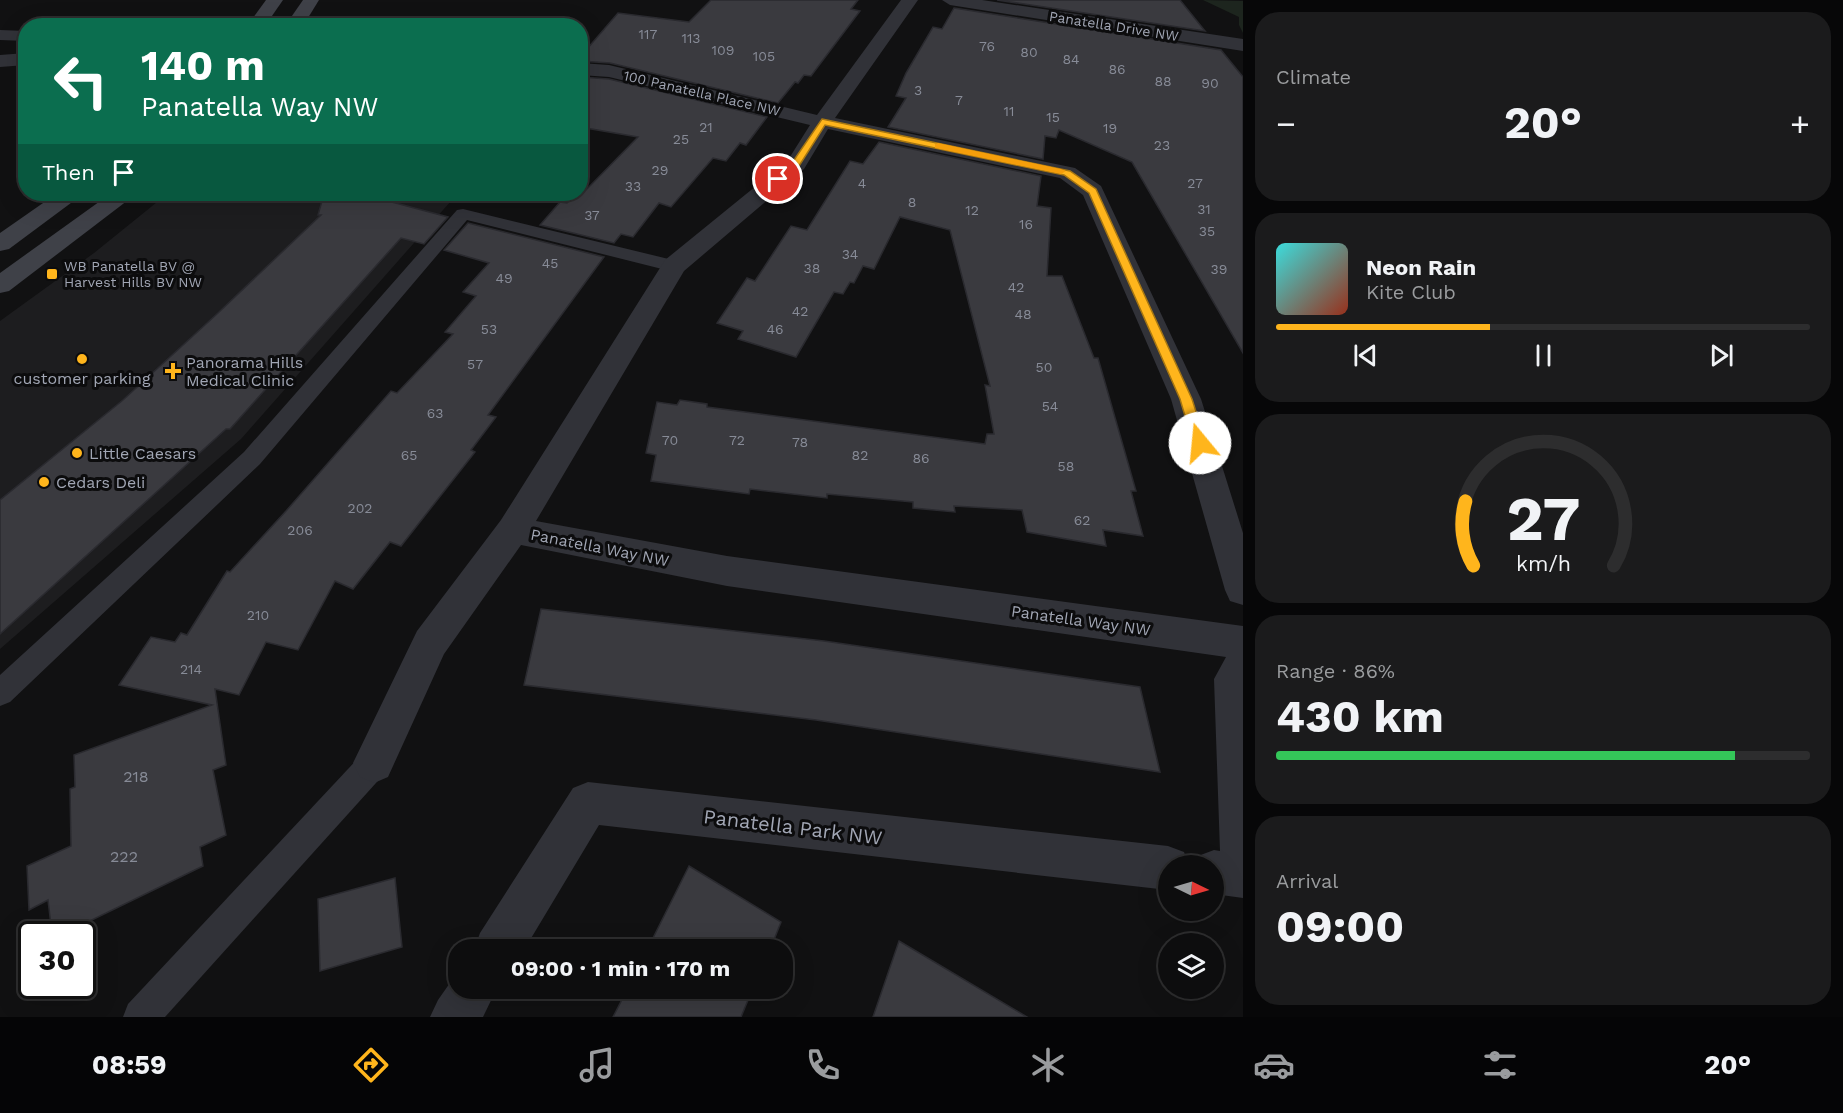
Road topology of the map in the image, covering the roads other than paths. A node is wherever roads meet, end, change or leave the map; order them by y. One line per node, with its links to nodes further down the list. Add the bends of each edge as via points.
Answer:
1 (275, 0): 5 (street)
2 (311, 0): 6 (street)
3 (910, 0): 13 (street, Panatella Way NW)
4 (950, 0): 9 (street, Panatella Drive NW)
5 (262, 18)
6 (299, 18)
7 (0, 35): 8 (street)
8 (18, 36)
9 (1243, 45)
10 (18, 60): 11 (street)
11 (0, 61)
12 (588, 70): 13 (street, 100 Panatella Place NW, via 609,71)
13 (822, 122): 17 (street, Panatella Way NW, via 796,164); 20 (street, 100 Panatella Place NW, via 1067,172 1093,191 1186,399)
14 (61, 201): 16 (street)
15 (114, 201): 18 (street)
16 (0, 244)
17 (674, 266): 19 (street, Panatella Way NW); 23 (lane, via 463,214 252,459)
18 (0, 285)
19 (513, 530): 21 (street, Panatella Way NW, via 727,571); 24 (street, via 430,643)
20 (1243, 590)
21 (1243, 643)
22 (1243, 664): 26 (street, via 1233,679)
23 (0, 693)
24 (374, 763): 31 (lane)
25 (1158, 867): 29 (street, Panatella Park NW, via 588,803)
26 (1243, 870)
27 (1224, 873): 28 (street)
28 (1243, 876)
29 (504, 939)
30 (466, 999): 32 (street)
31 (141, 1017)
32 (455, 1017)

